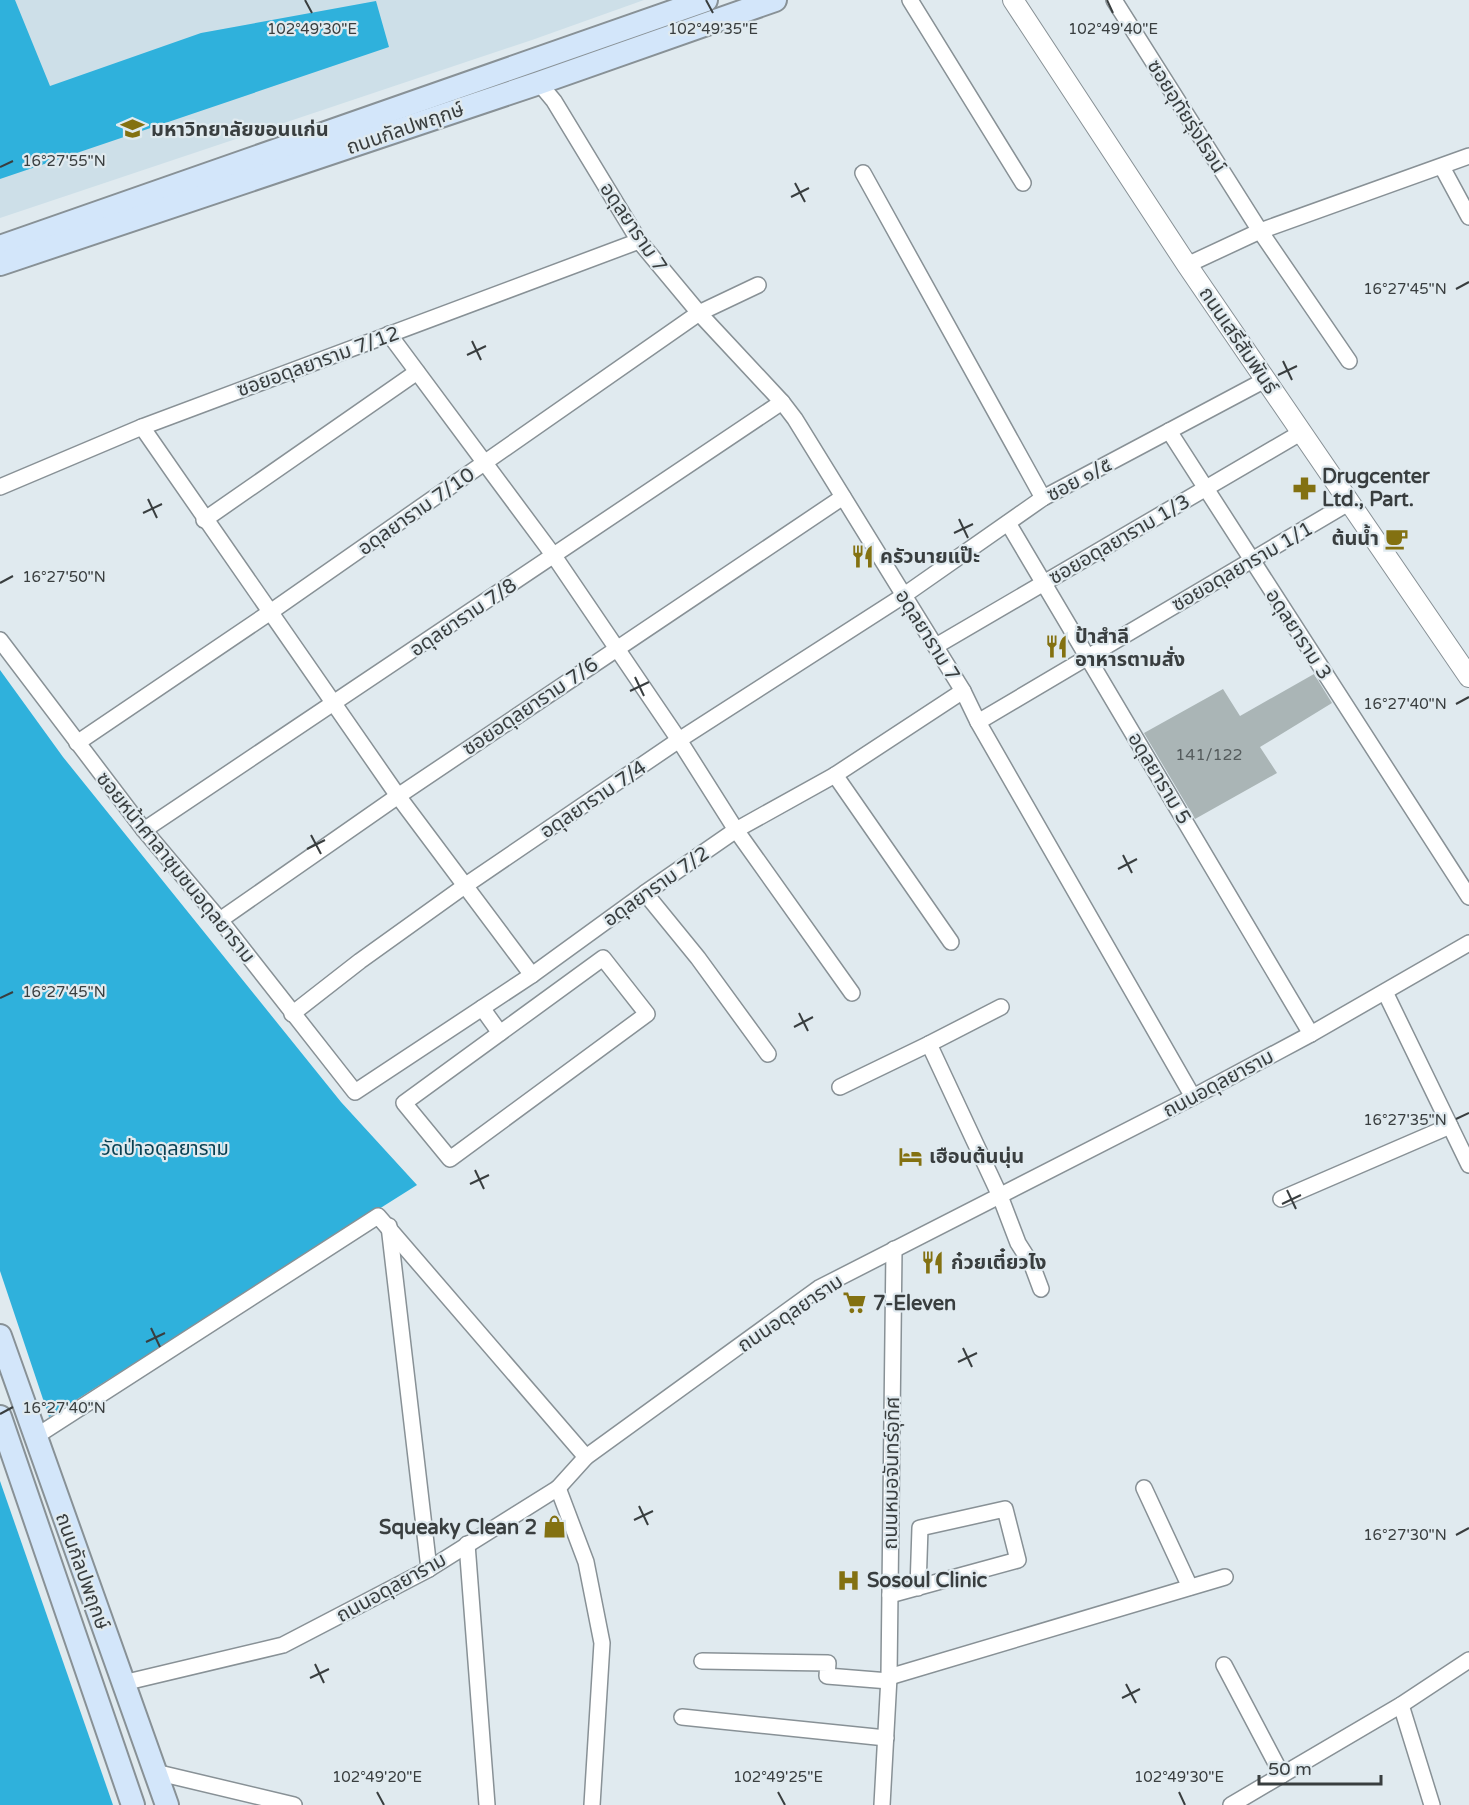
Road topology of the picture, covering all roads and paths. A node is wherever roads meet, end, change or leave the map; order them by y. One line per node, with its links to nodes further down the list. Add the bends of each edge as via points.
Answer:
1 (706, 0): 14 (main road, ถนนกัลปพฤกษ์)
2 (775, 0): 6 (main road, ถนนกัลปพฤกษ์)
3 (909, 0): 10 (street)
4 (1013, 0): 16 (street, ถนนเสรีสัมพันธ์)
5 (1114, 0): 12 (street, ซอยอุทัยรุ่งโรจน์)
6 (539, 83): 13 (street, อดุลยาราม 7, via 554,101); 15 (main road, ถนนกัลปพฤกษ์)
7 (1469, 156): 8 (street)
8 (1442, 167): 11 (street); 12 (street)
9 (863, 173): 31 (street)
10 (1023, 183)
11 (1469, 217)
12 (1260, 231): 16 (street); 20 (street, ซอยอุทัยรุ่งโรจน์)
13 (639, 242): 18 (street, อดุลยาราม 7); 19 (street, ซอยอดุลยาราม 7/12)
14 (0, 247)
15 (0, 264)
16 (1187, 265): 22 (street, ถนนเสรีสัมพันธ์)
17 (758, 285): 18 (street, อดุลยาราม 7/10)
18 (699, 313): 23 (street, อดุลยาราม 7); 27 (street, อดุลยาราม 7/10)
19 (389, 334): 21 (street); 24 (street, ซอยอดุลยาราม 7/12)
20 (1349, 361)
21 (417, 372): 27 (street); 33 (street)
22 (1266, 380): 25 (street, ซอย ๑/๕); 26 (street, ถนนเสรีสัมพันธ์)
23 (782, 402): 30 (street, อดุลยาราม 7); 35 (street, อดุลยาราม 7/8)
24 (142, 427): 28 (street, ซอยอดุลยาราม 7/12); 33 (street)
25 (1169, 431): 29 (street, อดุลยาราม 3); 31 (street, ซอย ๑/๕)
26 (1302, 432): 29 (street, ซอยอดุลยาราม 1/3); 32 (street, ถนนเสรีสัมพันธ์)
27 (484, 464): 35 (street); 39 (street, อดุลยาราม 7/10)
28 (0, 487)
29 (1206, 488): 36 (street, อดุลยาราม 3); 37 (street, ซอยอดุลยาราม 1/3)
30 (843, 497): 38 (street, อดุลยาราม 7); 42 (street, ซอยอดุลยาราม 7/6)
31 (1043, 498): 34 (street, ซอย ๑/๕)
32 (1350, 502): 36 (street, ซอยอดุลยาราม 1/1); 44 (street, ถนนเสรีสัมพันธ์)
33 (204, 520): 39 (street)
34 (1008, 523): 37 (street, อดุลยาราม 5); 38 (street, ซอย ๑/๕)
35 (554, 556): 42 (street); 46 (street, อดุลยาราม 7/8)
36 (1251, 560): 43 (street, ซอยอดุลยาราม 1/1); 56 (street, อดุลยาราม 3)
37 (1044, 583): 41 (street, ซอยอดุลยาราม 1/3); 43 (street, อดุลยาราม 5)
38 (903, 596): 41 (street, อดุลยาราม 7); 48 (street, อดุลยาราม 7/4)
39 (269, 613): 46 (street); 49 (street, อดุลยาราม 7/10)
40 (0, 640): 49 (street, ซอยหน้าศาลาชุมชนอดุลยาราม)
41 (936, 646): 45 (street, อดุลยาราม 7)
42 (616, 648): 48 (street); 51 (street, ซอยอดุลยาราม 7/6)
43 (1088, 657): 47 (street, ซอยอดุลยาราม 1/1); 67 (street, อดุลยาราม 5)
44 (1469, 677)
45 (963, 691): 47 (street, อดุลยาราม 7); 50 (street, อดุลยาราม 7/2)
46 (333, 704): 51 (street); 52 (street, อดุลยาราม 7/8)
47 (978, 722): 72 (street, อดุลยาราม 7)
48 (679, 740): 53 (street); 54 (street, อดุลยาราม 7/4)
49 (77, 743): 52 (street, ซอยหน้าศาลาชุมชนอดุลยาราม)
50 (835, 775): 53 (street, อดุลยาราม 7/2); 58 (street)
51 (398, 796): 54 (street); 57 (street, ซอยอดุลยาราม 7/6)
52 (144, 830): 57 (street, ซอยหน้าศาลาชุมชนอดุลยาราม)
53 (736, 830): 55 (street, อดุลยาราม 7/2); 62 (street)
54 (466, 885): 60 (street); 65 (street, อดุลยาราม 7/4)
55 (645, 893): 60 (street, อดุลยาราม 7/2); 69 (street)
56 (1469, 897)
57 (220, 920): 65 (street, ซอยหน้าศาลาชุมชนอดุลยาราม)
58 (951, 942)
59 (1469, 943): 61 (street, ถนนอดุลยาราม)
60 (532, 975): 64 (street, อดุลยาราม 7/2)
61 (1385, 992): 67 (street, ถนนอดุลยาราม); 73 (street)
62 (852, 993)
63 (1001, 1007): 68 (street)
64 (482, 1008): 66 (street); 71 (street, อดุลยาราม 7/2)
65 (292, 1014): 71 (street, ซอยหน้าศาลาชุมชนอดุลยาราม)
66 (500, 1034): 66 (street, via 603,958 647,1014 450,1159 404,1103)
67 (1311, 1034): 72 (street, ถนนอดุลยาราม)
68 (928, 1044): 70 (street); 75 (street)
69 (768, 1054)
70 (840, 1087)
71 (355, 1092)
72 (1193, 1097): 75 (street, ถนนอดุลยาราม)
73 (1450, 1126): 74 (street); 76 (street)
74 (1469, 1165)
75 (1000, 1196): 78 (street, ถนนอดุลยาราม); 79 (street)
76 (1281, 1199)
77 (389, 1226): 82 (street, via 378,1216); 83 (street); 87 (street)
78 (894, 1249): 83 (street, ถนนอดุลยาราม, via 819,1288); 91 (street, ถนนหมอจันทร์อุทิศ)
79 (1041, 1289)
80 (0, 1336): 82 (main road, ถนนกัลปพฤกษ์)
81 (0, 1417): 102 (main road, ถนนกัลปพฤกษ์)
82 (35, 1437): 96 (main road, ถนนกัลปพฤกษ์)
83 (586, 1457): 84 (street, ถนนอดุลยาราม)
84 (558, 1488): 86 (street, ถนนอดุลยาราม); 106 (street, via 586,1562 602,1643)
85 (1144, 1488): 89 (street)
86 (466, 1544): 87 (street, ถนนอดุลยาราม); 105 (street)
87 (429, 1569): 96 (street, ถนนอดุลยาราม, via 283,1645)
88 (1226, 1577): 89 (street)
89 (1190, 1587): 95 (street)
90 (918, 1588): 90 (street, via 1018,1560 1005,1509 920,1528); 91 (street)
91 (890, 1595): 95 (street, ถนนหมอจันทร์อุทิศ)
92 (1469, 1660): 97 (street)
93 (702, 1662): 95 (street, via 828,1663 827,1676)
94 (1224, 1665): 101 (street)
95 (889, 1679): 99 (street, ถนนหมอจันทร์อุทิศ)
96 (123, 1683): 100 (main road, ถนนกัลปพฤกษ์)
97 (1401, 1705): 101 (street); 109 (street)
98 (682, 1718): 99 (street)
99 (886, 1738): 107 (street, ถนนหมอจันทร์อุทิศ)
100 (155, 1772): 103 (main road, ถนนกัลปพฤกษ์); 104 (street)
101 (1282, 1775): 108 (street)
102 (133, 1805)
103 (167, 1805)
104 (294, 1805)
105 (487, 1805)
106 (592, 1805)
107 (882, 1805)
108 (1231, 1805)
109 (1432, 1805)

